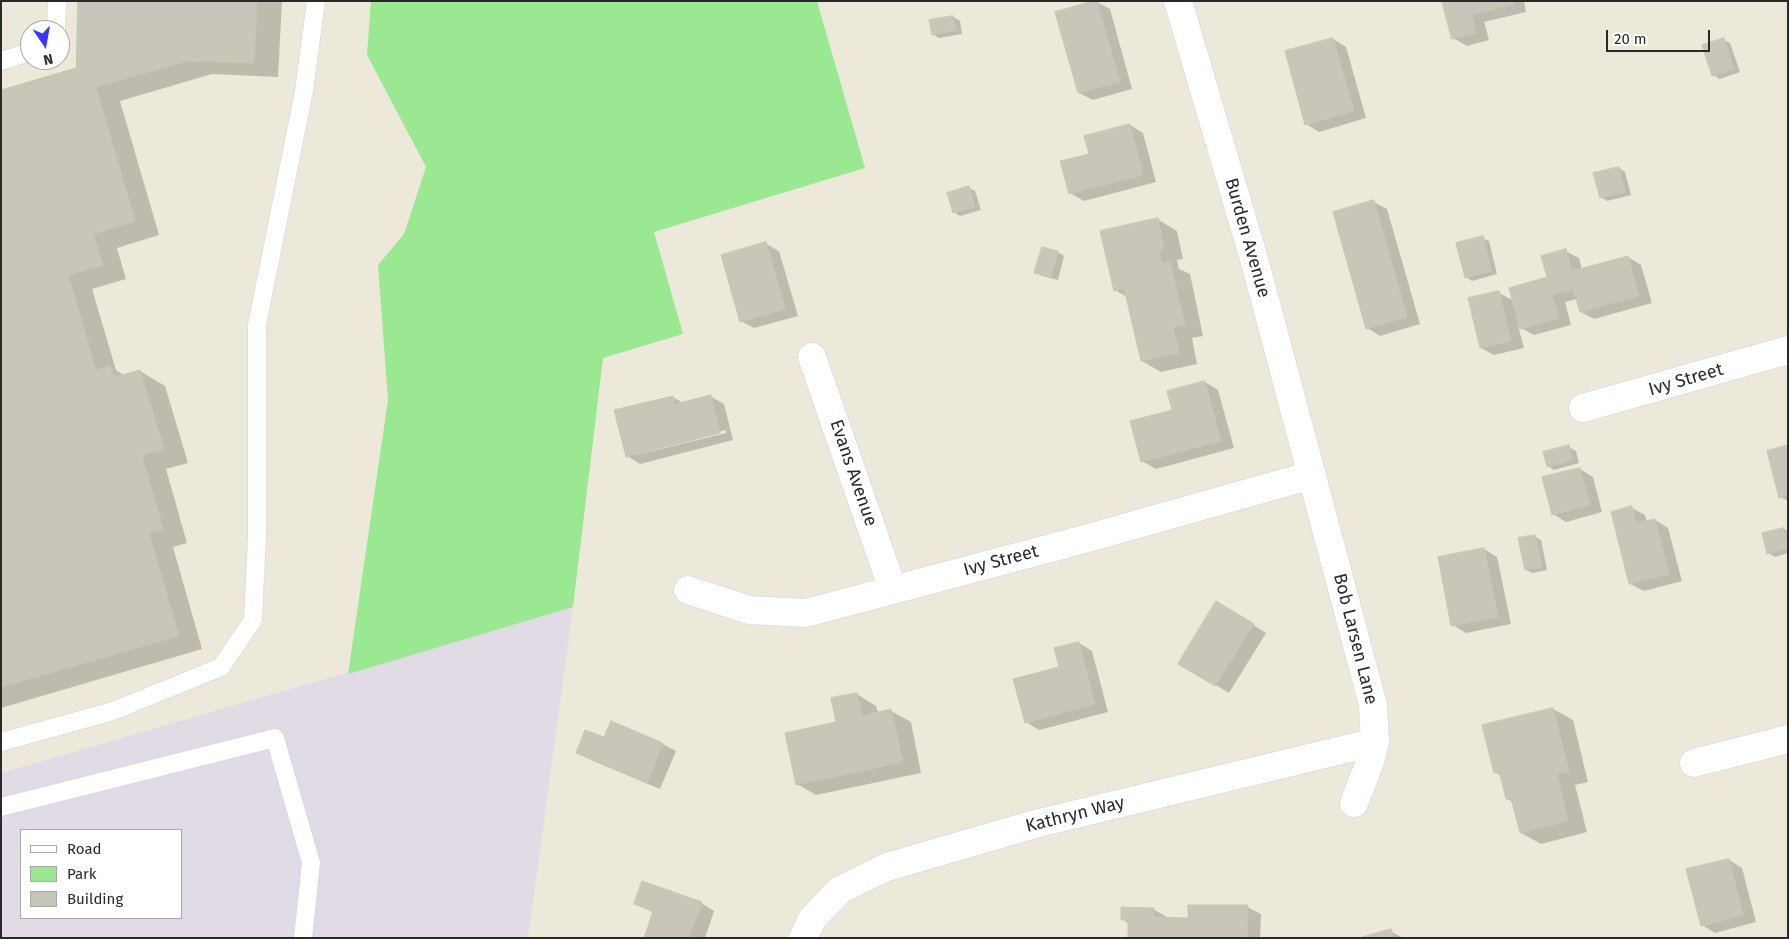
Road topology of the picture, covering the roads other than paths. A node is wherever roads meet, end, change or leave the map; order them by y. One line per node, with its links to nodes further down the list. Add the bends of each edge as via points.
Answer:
1 (57, 1): 4 (lane)
2 (316, 1): 14 (lane, via 304,91 257,325 257,537 253,620 221,667 113,712)
3 (1178, 1): 10 (street, Burden Avenue, via 1256,266)
4 (56, 20)
5 (20, 55): 6 (lane)
6 (1, 61)
7 (1788, 350): 9 (street, Ivy Street)
8 (812, 357): 12 (street, Evans Avenue)
9 (1583, 408)
10 (1312, 475): 12 (street, Ivy Street); 15 (street, Bob Larsen Lane, via 1373,705)
11 (688, 590): 12 (street, Ivy Street, via 749,610 806,612)
12 (893, 590)
13 (1788, 739): 16 (street)
14 (1, 742)
15 (1375, 742): 17 (street, Bob Larsen Lane); 20 (street, Kathryn Way, via 1035,824 886,867 840,890 812,919)
16 (1694, 763)
17 (1354, 803)
18 (1, 807): 19 (lane, via 275,738 310,863)
19 (303, 938)
20 (803, 938)

